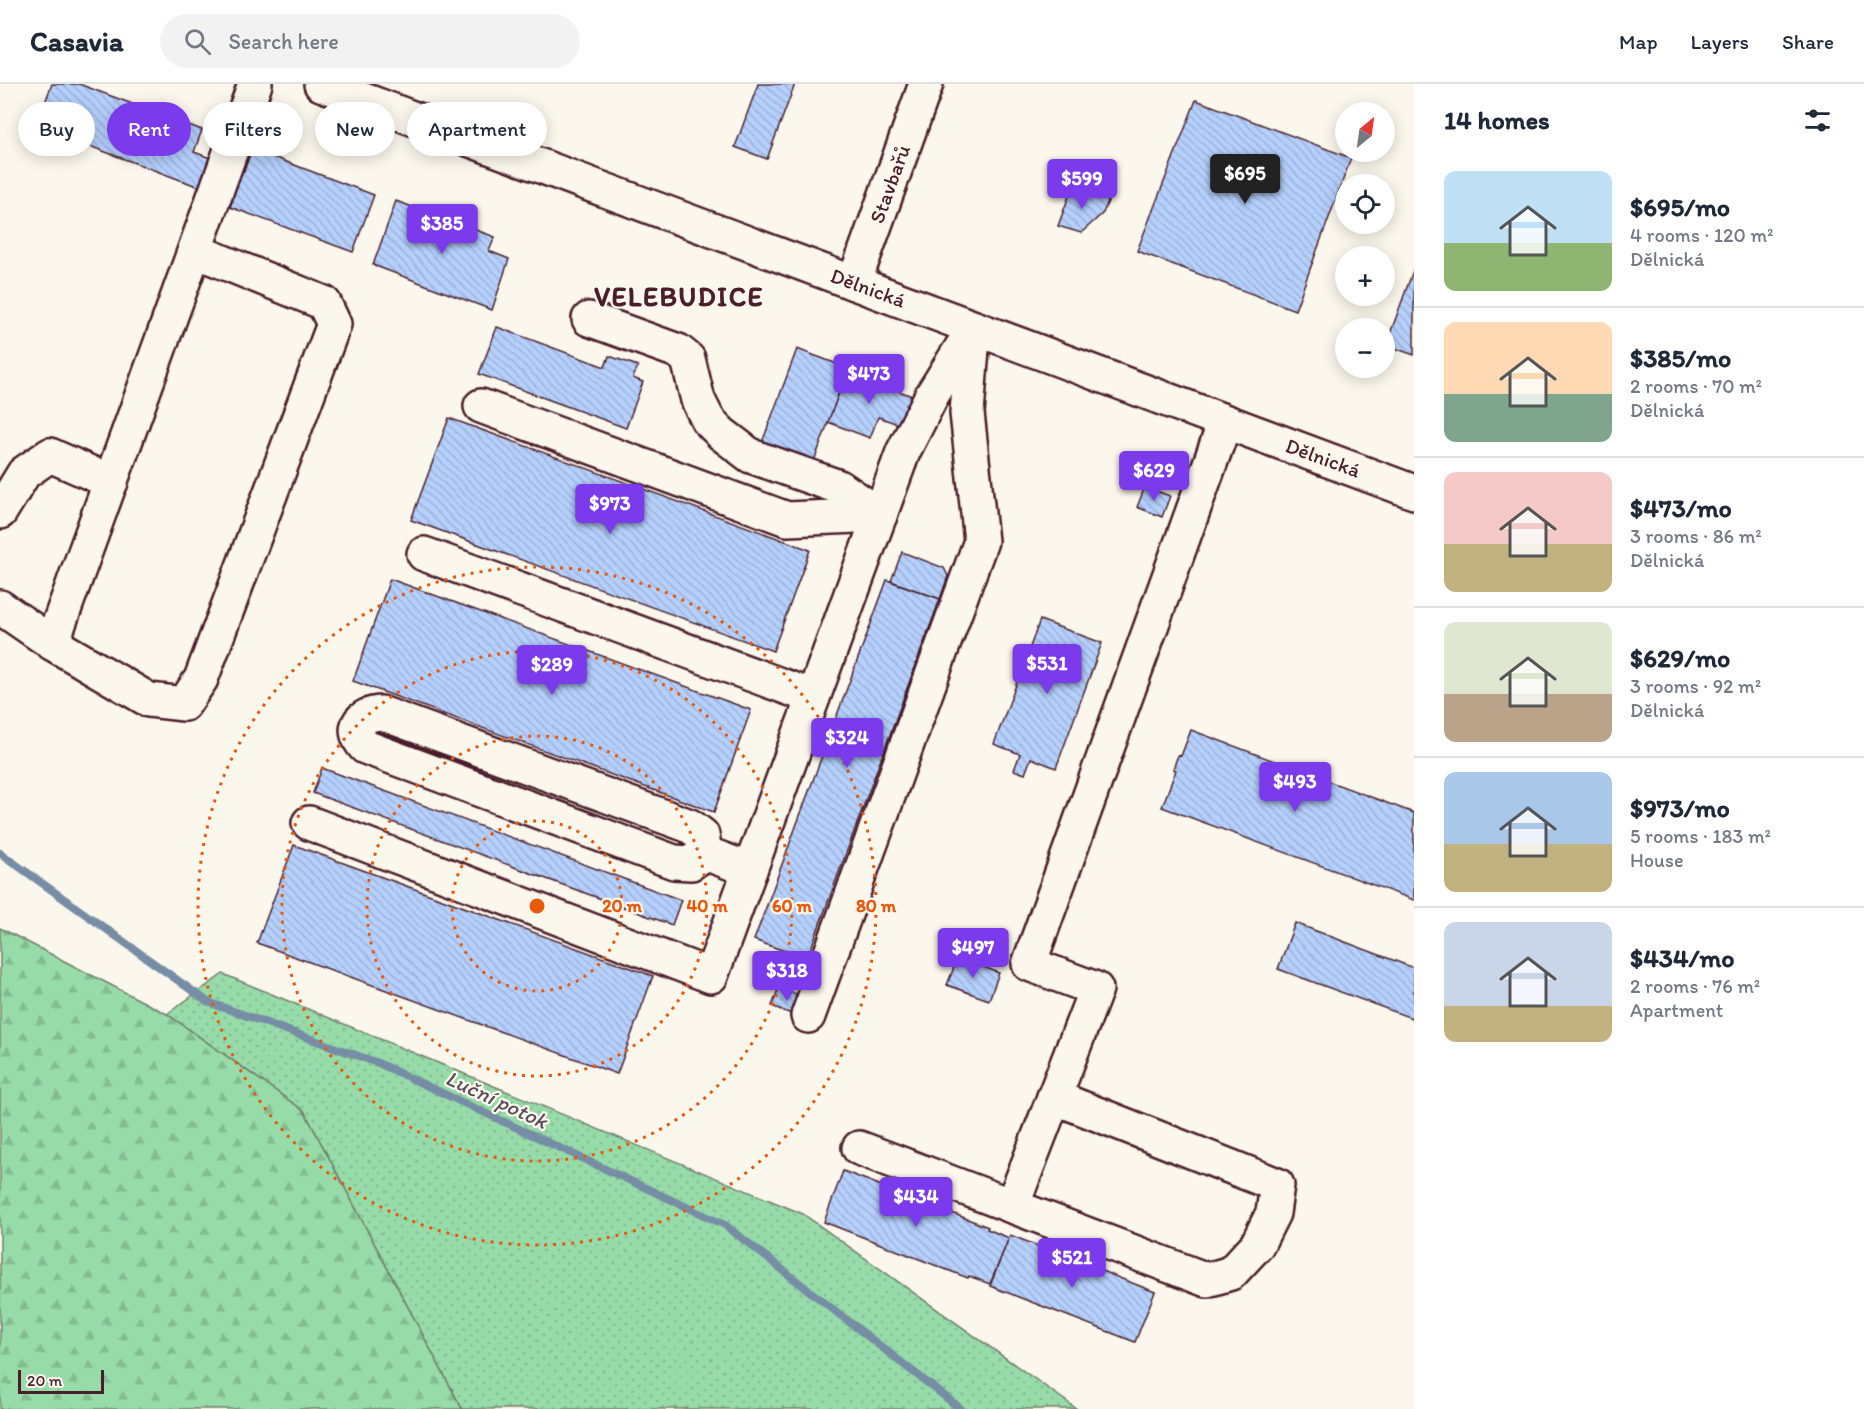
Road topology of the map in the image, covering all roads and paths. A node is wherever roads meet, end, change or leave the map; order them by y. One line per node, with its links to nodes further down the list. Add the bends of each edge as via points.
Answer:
1 (255, 84): 4 (street)
2 (321, 84): 5 (street, Dělnická)
3 (926, 84): 5 (street, Stavbařů)
4 (196, 251): 10 (street); 16 (street, via 324,303 334,324 201,679 184,704 149,700)
5 (854, 283): 7 (street, Dělnická)
6 (589, 318): 13 (street, via 678,351 688,359 698,400 708,420 751,456 839,487)
7 (974, 328): 9 (street, Dělnická); 13 (street, via 903,452); 21 (street, via 967,413 981,541)
8 (481, 406): 13 (street, via 787,519)
9 (1225, 422): 11 (street, Dělnická); 22 (street, via 1029,964 1096,989)
10 (111, 482): 12 (street, via 50,455 24,473); 16 (street)
11 (1414, 492)
12 (0, 512)
13 (880, 515): 17 (street)
14 (424, 554): 17 (street)
15 (0, 607): 16 (street)
16 (52, 643)
17 (813, 697): 20 (street)
18 (309, 823): 20 (street, via 711,976)
19 (705, 853): 19 (street, via 691,863 674,862 365,747 357,729 363,717 381,713 690,826 702,836); 20 (street)
20 (750, 870)
21 (808, 1016)
22 (1054, 1097): 24 (street); 24 (street, via 1277,1185 1274,1213 1257,1245 1231,1273 1207,1281)
23 (859, 1148): 24 (street)
24 (1012, 1206)

